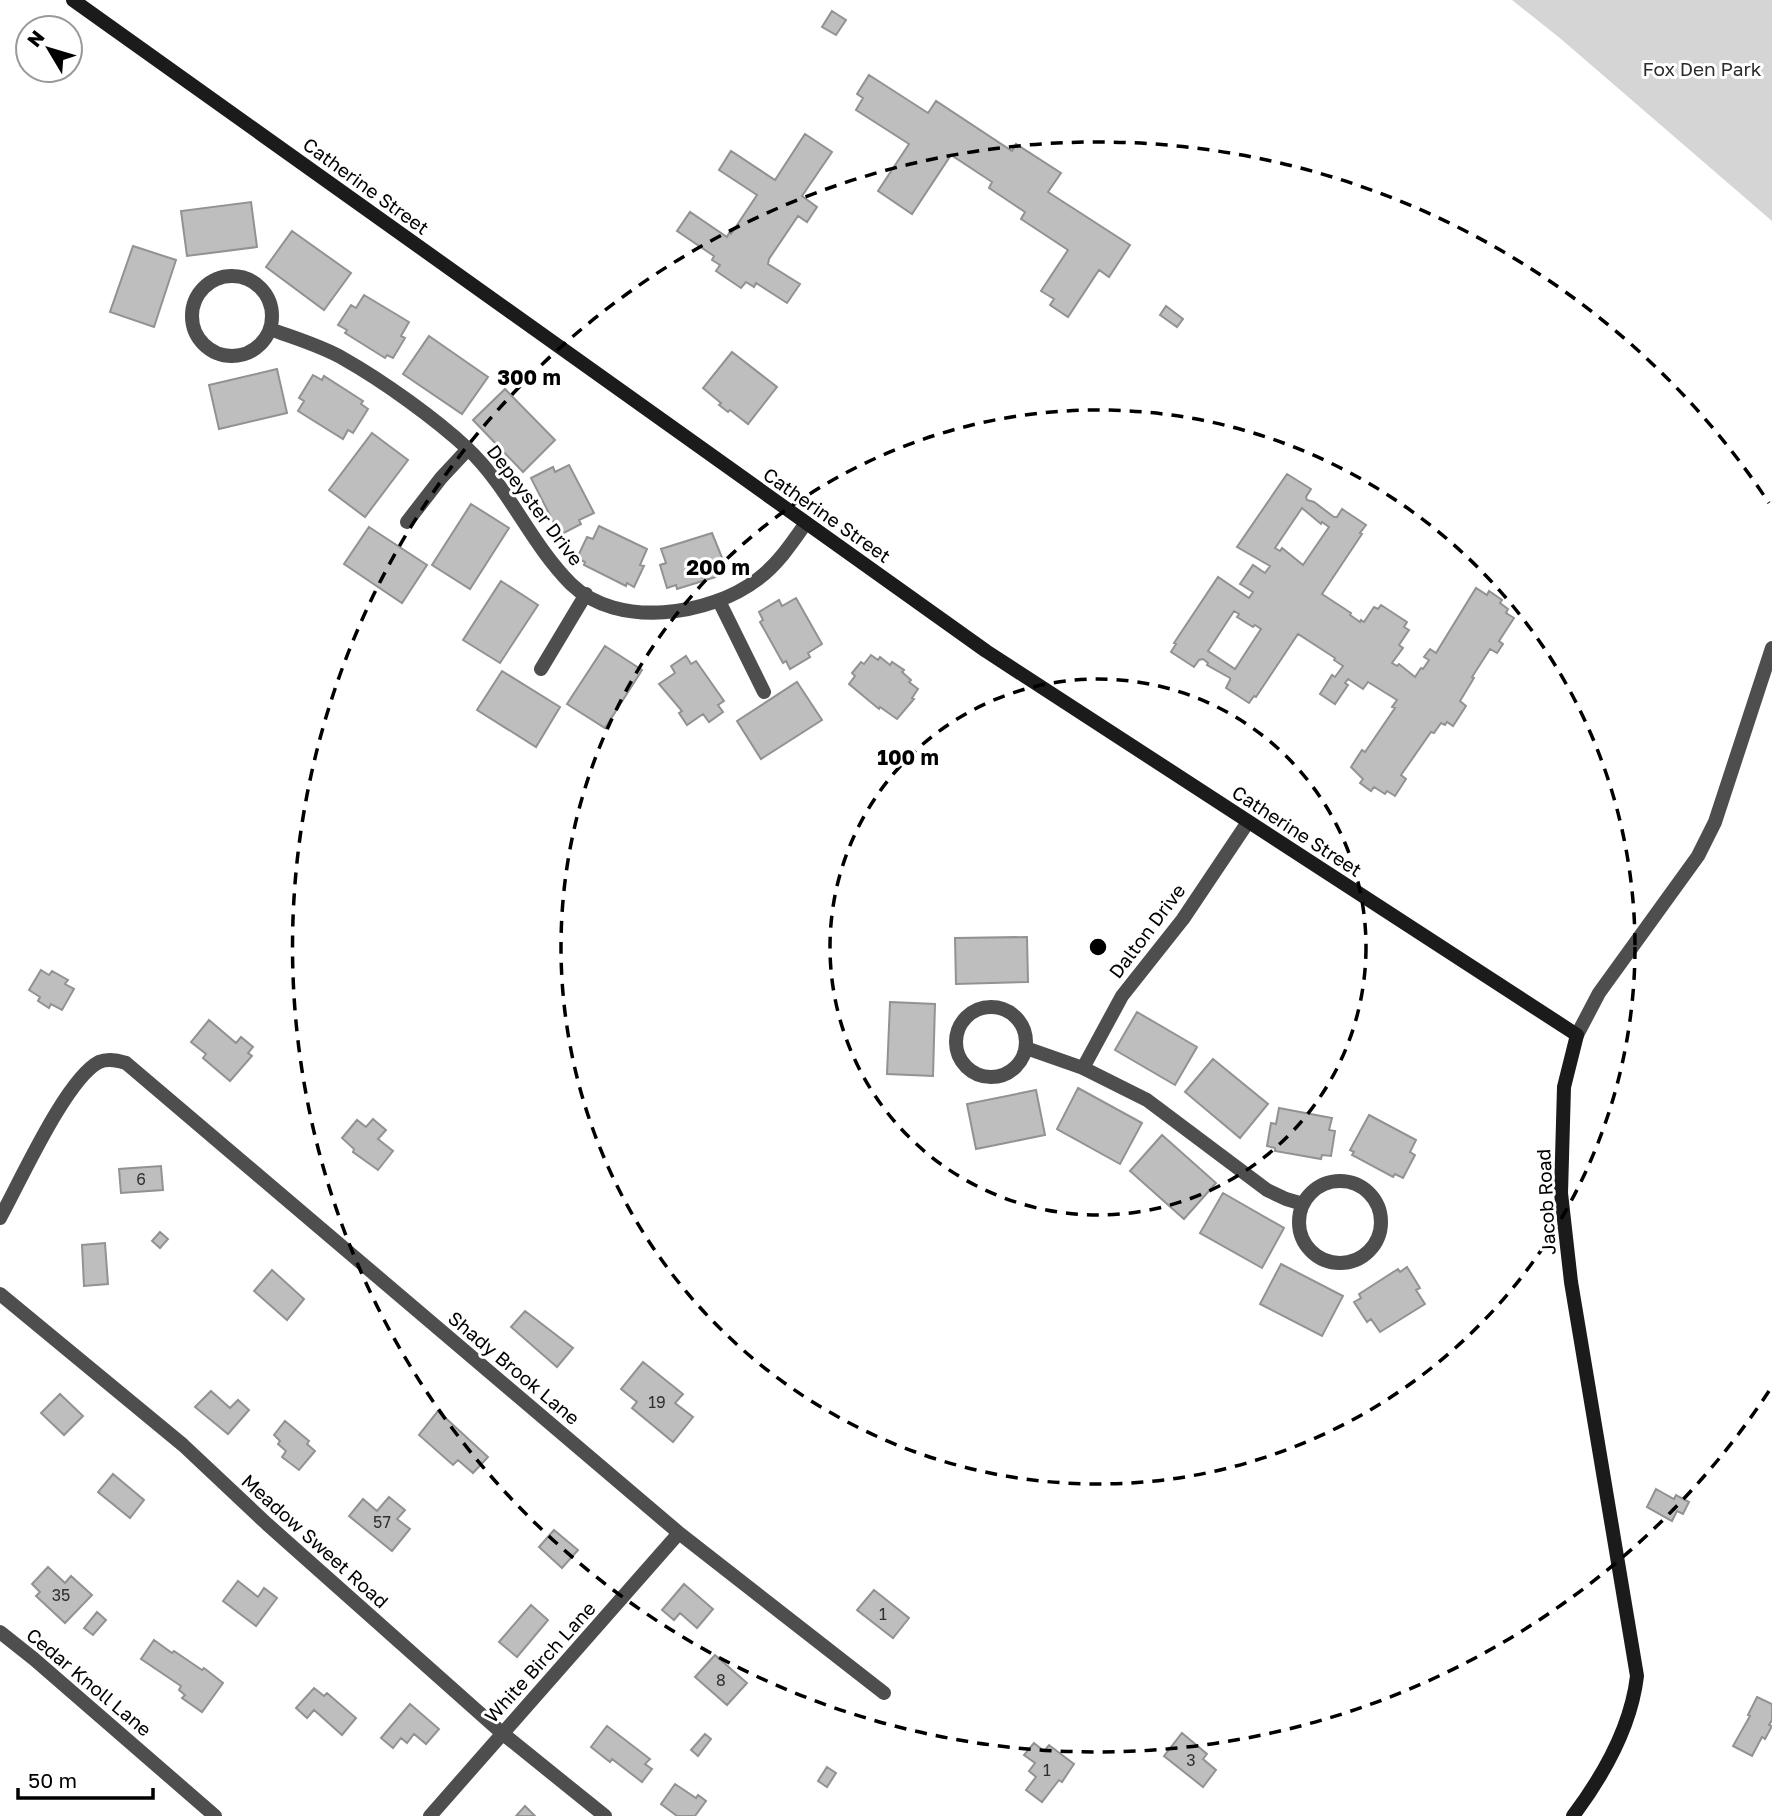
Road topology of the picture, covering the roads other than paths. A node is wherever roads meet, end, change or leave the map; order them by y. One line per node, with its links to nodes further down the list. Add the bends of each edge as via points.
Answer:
1 (73, 0): 5 (street, Catherine Street)
2 (270, 329): 2 (street, via 268,298 259,285 245,277 214,279 194,303 196,334 219,354 250,352); 3 (street, Depeyster Drive, via 342,358)
3 (468, 449): 4 (street); 6 (street, Depeyster Drive, via 500,484 541,550)
4 (407, 522)
5 (806, 523): 7 (street, Depeyster Drive, via 759,579); 11 (street, Catherine Street, via 986,651)
6 (586, 594): 7 (street, Depeyster Drive, via 609,608 645,613); 9 (street)
7 (719, 601): 10 (street)
8 (1772, 648): 12 (street, Jacob Road, via 1715,822 1698,856 1599,993)
9 (541, 669)
10 (764, 692)
11 (1248, 822): 12 (street, Catherine Street); 14 (street, Dalton Drive, via 1183,919 1122,996)
12 (1577, 1035): 25 (street, Jacob Road, via 1564,1087 1561,1194 1571,1282 1637,1676 1634,1700 1606,1765)
13 (1026, 1048): 13 (street, via 1024,1028 1016,1017 991,1006 966,1017 956,1042 966,1067 992,1077 1016,1067); 14 (street)
14 (1083, 1068): 15 (street, via 1147,1100 1267,1190)
15 (1303, 1204): 15 (street, via 1301,1235 1322,1259 1353,1261 1368,1253 1377,1240 1379,1208 1371,1194 1358,1185 1327,1183)
16 (0, 1218): 18 (street, Shady Brook Lane, via 83,1073 101,1061 126,1063)
17 (0, 1294): 21 (street, Meadow Sweet Road, via 183,1445)
18 (679, 1533): 20 (street, Shady Brook Lane); 21 (street, White Birch Lane)
19 (0, 1632): 22 (street, Cedar Knoll Lane)
20 (884, 1693)
21 (502, 1733): 23 (street, White Birch Lane); 24 (street, Meadow Sweet Road)
22 (215, 1816)
23 (430, 1816)
24 (605, 1816)
25 (1573, 1816)

